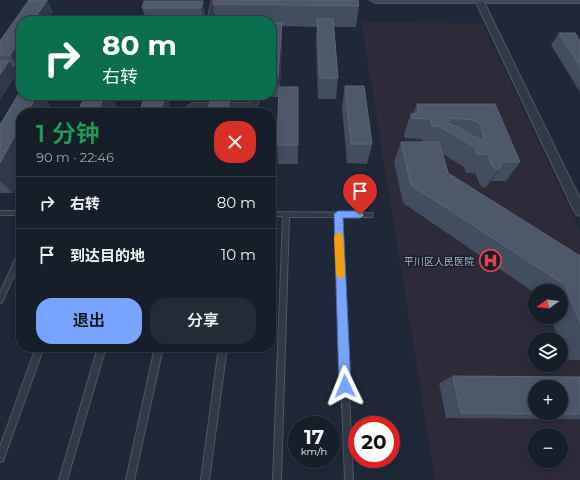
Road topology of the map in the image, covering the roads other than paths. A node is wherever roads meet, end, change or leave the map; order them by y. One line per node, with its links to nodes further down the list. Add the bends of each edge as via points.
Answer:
1 (216, 0): 5 (street)
2 (375, 0): 3 (main road)
3 (478, 0): 4 (main road); 8 (street)
4 (580, 0)
5 (212, 16)
6 (255, 100): 7 (street, via 254,106)
7 (223, 108)
8 (580, 211)
9 (16, 212): 10 (lane)
10 (0, 213)
11 (276, 214): 12 (lane)
12 (286, 214): 13 (lane); 25 (lane)
13 (338, 214): 14 (lane); 26 (lane)
14 (370, 215)
15 (16, 264): 16 (lane)
16 (0, 300)
17 (38, 352): 21 (lane)
18 (101, 352): 22 (lane)
19 (158, 352): 23 (lane)
20 (222, 352): 24 (lane)
21 (0, 458)
22 (63, 480)
23 (130, 480)
24 (205, 480)
25 (277, 480)
26 (349, 480)

